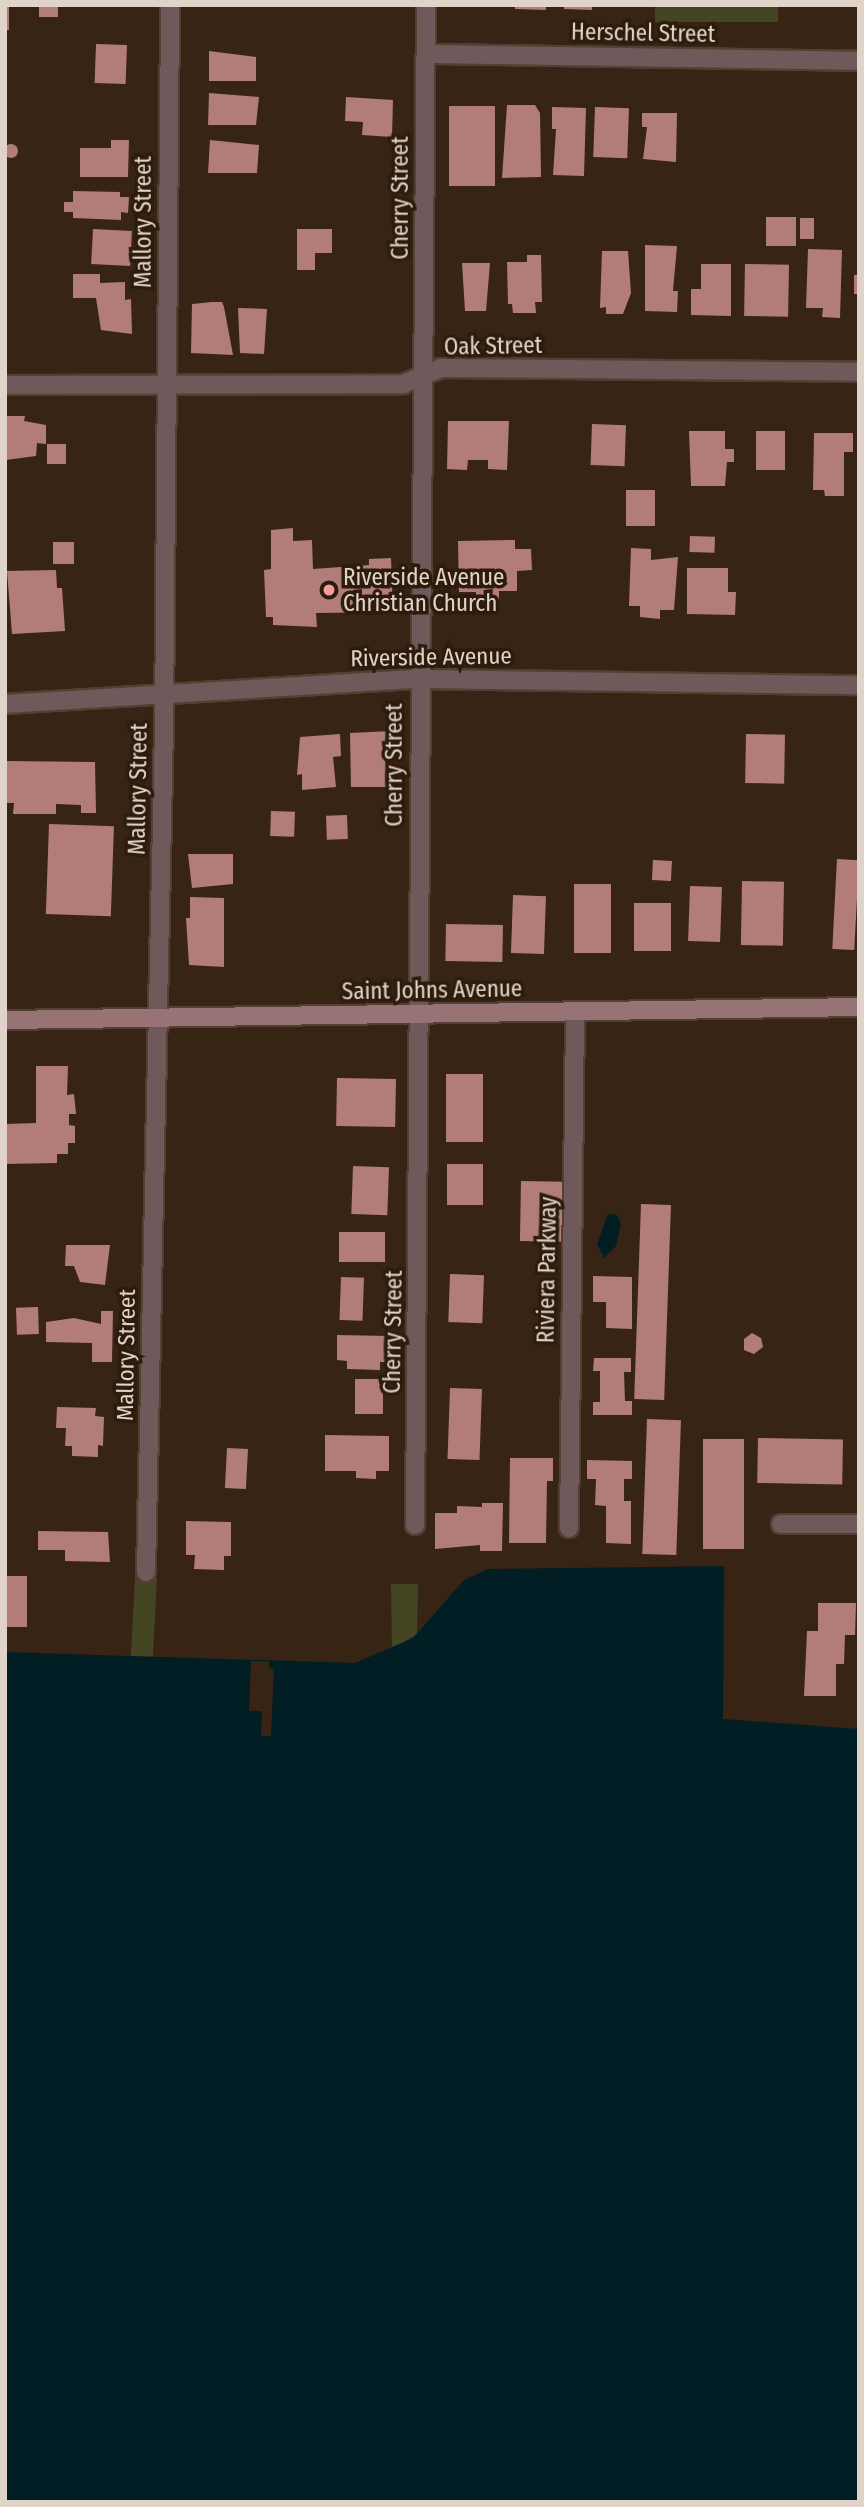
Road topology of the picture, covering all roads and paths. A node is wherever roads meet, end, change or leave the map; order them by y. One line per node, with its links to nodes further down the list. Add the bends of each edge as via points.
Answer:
1 (170, 5): 7 (street, Mallory Street)
2 (426, 5): 3 (street, Cherry Street)
3 (426, 54): 4 (street, Herschel Street); 6 (street, Cherry Street)
4 (859, 61)
5 (859, 372): 6 (street, Oak Street, via 441,368)
6 (423, 376): 7 (street, Oak Street, via 403,384); 9 (street, Cherry Street)
7 (166, 383): 8 (street, Oak Street); 11 (street, Mallory Street)
8 (5, 385)
9 (418, 678): 10 (street, Riverside Avenue); 11 (street, Riverside Avenue); 15 (street, Cherry Street)
10 (859, 685)
11 (164, 694): 12 (street, Riverside Avenue); 16 (street, Mallory Street)
12 (5, 704)
13 (859, 1007): 14 (main road, Saint Johns Avenue)
14 (575, 1012): 15 (main road, Saint Johns Avenue); 21 (street, Riviera Parkway)
15 (418, 1014): 16 (main road, Saint Johns Avenue); 20 (street, Cherry Street)
16 (159, 1017): 17 (main road, Saint Johns Avenue); 22 (street, Mallory Street)
17 (5, 1020)
18 (781, 1524): 19 (street)
19 (859, 1524)
20 (415, 1525)
21 (569, 1528)
22 (146, 1572)

